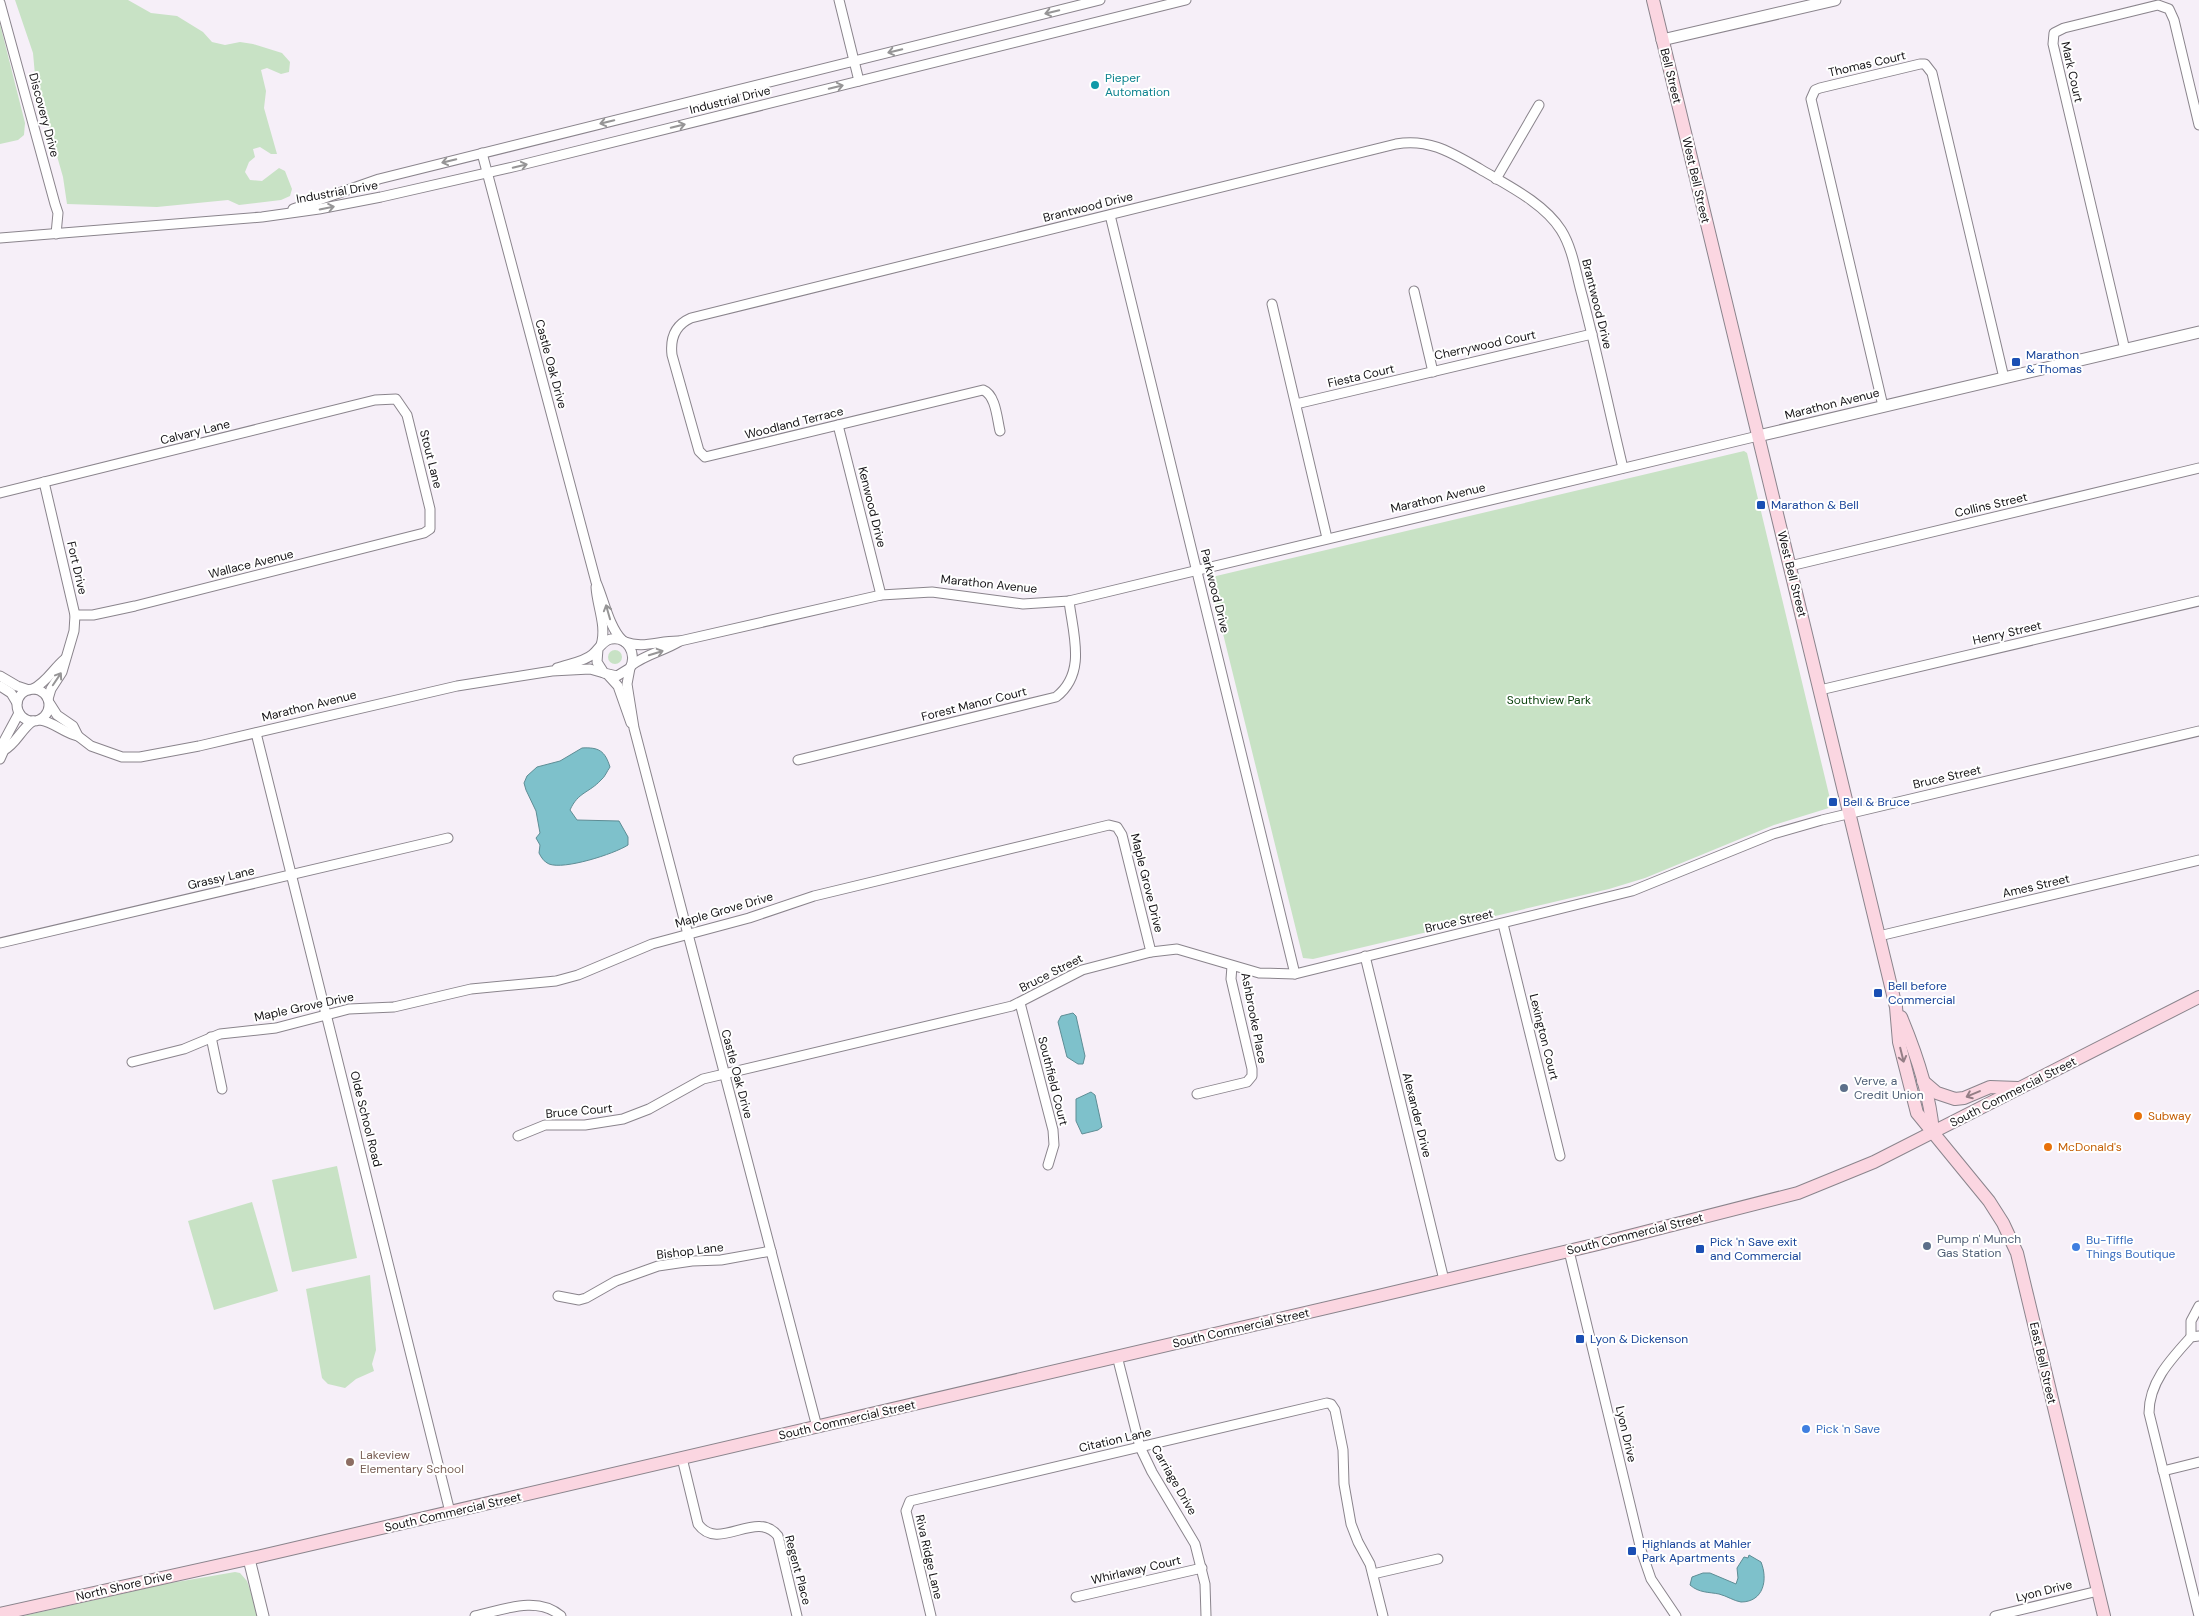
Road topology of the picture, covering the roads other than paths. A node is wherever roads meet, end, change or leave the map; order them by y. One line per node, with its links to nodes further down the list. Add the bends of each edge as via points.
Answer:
1 (839, 0): 9 (street)
2 (1100, 0): 9 (street, Industrial Drive, one-way to 9)
3 (1186, 0): 7 (street, Industrial Drive)
4 (1653, 0): 8 (main road)
5 (1835, 0): 8 (street)
6 (0, 2): 19 (street, Discovery Drive, via 58,213)
7 (1165, 2): 10 (street, Industrial Drive)
8 (1662, 40): 12 (main road, Bell Street)
9 (854, 62): 10 (street); 14 (street, Industrial Drive, one-way to 14)
10 (859, 81): 15 (street, Industrial Drive, one-way to 10)
11 (1539, 105): 16 (street)
12 (1680, 112): 34 (main road, West Bell Street)
13 (2199, 125): 26 (street, Mark Court, via 2169,9 2158,5 2054,33 2053,44)
14 (482, 153): 15 (street, Castle Oak Drive); 17 (street, Industrial Drive, one-way to 17, via 379,179)
15 (487, 173): 17 (street, Industrial Drive, one-way to 15, via 328,208); 43 (street, Castle Oak Drive)
16 (1496, 179): 18 (street, Brantwood Drive, via 1444,149 1407,142); 25 (street, Brantwood Drive, via 1546,212 1562,230 1569,245)
17 (279, 215): 19 (street, Industrial Drive)
18 (1110, 215): 23 (street, Brantwood Drive); 42 (street, Parkwood Drive)
19 (56, 234): 20 (street, Industrial Drive)
20 (0, 238)
21 (1414, 291): 27 (street, Cherrywood Court)
22 (1272, 304): 30 (street)
23 (681, 323): 32 (street, Woodland Terrace, via 672,338 672,354 701,455 711,457)
24 (2199, 332): 26 (street, Marathon Avenue)
25 (1592, 334): 27 (street, Cherrywood Court); 35 (street, Brantwood Drive)
26 (2125, 350): 28 (street, Marathon Avenue)
27 (1433, 372): 30 (street, Fiesta Court)
28 (2004, 378): 31 (street, Marathon Avenue); 31 (street, Thomas Court, via 1932,73 1928,66 1920,64 1820,88 1815,90 1811,99)
29 (396, 399): 37 (street, Calvary Lane, via 375,400); 39 (street, Stout Lane, via 407,415 430,509)
30 (1296, 404): 40 (street)
31 (1883, 406): 34 (street, Marathon Avenue)
32 (838, 425): 33 (street, Woodland Terrace, via 983,390 992,398); 44 (street, Kenwood Drive)
33 (1000, 431)
34 (1758, 436): 35 (street, Marathon Avenue); 41 (main road, West Bell Street)
35 (1623, 468): 40 (street, Marathon Avenue)
36 (2199, 468): 41 (street, Collins Street)
37 (44, 482): 38 (street, Calvary Lane); 47 (street, Fort Drive)
38 (0, 493)
39 (430, 529): 47 (street, Wallace Avenue, via 414,536 135,606 93,615)
40 (1327, 538): 42 (street, Marathon Avenue)
41 (1790, 566): 58 (main road, West Bell Street)
42 (1197, 569): 45 (street, Marathon Avenue); 80 (street, Parkwood Drive)
43 (596, 582): 48 (street, Castle Oak Drive, one-way to 43, via 612,628); 50 (street, Castle Oak Drive, via 596,600 603,629)
44 (881, 595): 45 (street, Marathon Avenue, via 932,592 1023,604); 49 (street, Marathon Avenue)
45 (1069, 601): 68 (street, Forest Manor Court, via 1075,668 1068,684 1056,697)
46 (2199, 601): 58 (street, Henry Street)
47 (75, 615): 51 (street, Fort Drive, via 74,631)
48 (623, 641): 49 (street, Marathon Avenue, via 640,645); 50 (street, via 610,640); 52 (street, via 632,652)
49 (680, 641): 52 (street, Marathon Avenue, one-way to 49, via 643,657 668,649)
50 (599, 647): 53 (street, Marathon Avenue, via 586,658); 54 (street, via 597,662)
51 (65, 659): 57 (street, Fort Drive, via 42,683); 60 (street, Fort Drive, one-way to 51, via 51,689 62,672)
52 (631, 666): 54 (street, via 620,675); 63 (street, Castle Oak Drive, via 627,684)
53 (552, 671): 54 (street, Marathon Avenue, via 590,669); 65 (street, Marathon Avenue, via 426,691)
54 (606, 674): 63 (street, Castle Oak Drive, via 618,686)
55 (0, 676): 57 (street, via 17,686)
56 (0, 686): 59 (street)
57 (31, 689): 59 (street, via 22,694); 60 (street, via 44,693)
58 (1820, 690): 69 (main road, West Bell Street)
59 (18, 702): 61 (street)
60 (49, 702): 62 (street, via 47,714); 66 (street, Marathon Avenue, via 57,716 72,726)
61 (19, 713): 62 (street, via 27,720); 67 (street, via 3,743)
62 (36, 721): 66 (street, Marathon Avenue, via 51,722 68,734); 67 (street, via 24,728)
63 (634, 728): 74 (street, Castle Oak Drive)
64 (2199, 731): 69 (street, Bruce Street)
65 (256, 733): 66 (street, Marathon Avenue, via 140,757 122,757 100,750); 72 (street, Olde School Road)
66 (78, 736)
67 (2, 754)
68 (798, 760)
69 (1850, 813): 73 (street, Bruce Street, via 1773,834 1647,887); 75 (main road, West Bell Street)
70 (448, 838): 72 (street, Grassy Lane)
71 (2199, 860): 75 (street, Ames Street)
72 (292, 875): 76 (street, Grassy Lane); 84 (street, Olde School Road)
73 (1503, 924): 78 (street, Bruce Street); 94 (street, Lexington Court)
74 (687, 934): 77 (street, Maple Grove Drive, via 814,896 1113,825 1120,829 1122,835); 84 (street, Maple Grove Drive, via 556,981 491,986 405,1006 366,1006); 87 (street, Castle Oak Drive)
75 (1878, 936): 83 (main road, West Bell Street)
76 (0, 943)
77 (1152, 952): 79 (street, Bruce Street, via 1177,949); 82 (street, Bruce Street, via 1082,970)
78 (1365, 956): 80 (street, Bruce Street); 98 (street, Alexander Drive)
79 (1232, 966): 80 (street, Bruce Street, via 1259,973); 91 (street, Ashbrooke Place, via 1231,979 1252,1076 1247,1082)
80 (1295, 974)
81 (2199, 997): 89 (main road, South Commercial Street)
82 (1020, 1003): 87 (street, Bruce Street); 95 (street, Southfield Court, via 1053,1130 1054,1145)
83 (1896, 1007): 88 (main road, West Bell Street); 92 (main road, West Bell Street, one-way to 92, via 1899,1042 1917,1113)
84 (327, 1014): 85 (street, Maple Grove Drive, via 276,1028); 109 (street, Olde School Road)
85 (211, 1037): 86 (street, Maple Grove Drive, via 184,1049); 90 (street)
86 (132, 1062)
87 (724, 1074): 93 (street, Bruce Court, via 695,1082 662,1102 623,1119 585,1125 545,1125); 96 (street, Castle Oak Drive)
88 (1923, 1081): 89 (main road, one-way to 88, via 1990,1087 1964,1098 1950,1098 1937,1093); 92 (main road, West Bell Street, via 1932,1110)
89 (2020, 1088): 92 (main road, South Commercial Street)
90 (222, 1089)
91 (1196, 1094)
92 (1933, 1132): 97 (main road, South Commercial Street, via 1874,1162 1798,1193); 114 (main road, East Bell Street, via 1989,1201 2016,1253)
93 (518, 1136)
94 (1560, 1156)
95 (1048, 1165)
96 (771, 1251): 99 (street, Bishop Lane, via 658,1266 586,1298); 103 (street, Castle Oak Drive)
97 (1569, 1251): 98 (main road, South Commercial Street); 124 (street, Lyon Drive, via 1643,1558 1658,1592)
98 (1444, 1280): 102 (main road, South Commercial Street)
99 (558, 1296)
100 (2199, 1306): 101 (street, via 2191,1321)
101 (2195, 1337): 107 (street, via 2156,1380 2149,1401 2150,1422)
102 (1117, 1356): 103 (main road, South Commercial Street); 104 (street, Carriage Drive)
103 (817, 1427): 105 (main road, South Commercial Street)
104 (1140, 1447): 108 (street, Citation Lane); 112 (street, Carriage Drive, via 1190,1534); 113 (street, Citation Lane, via 1331,1404 1343,1450 1344,1484 1352,1524)
105 (682, 1458): 109 (main road, South Commercial Street); 120 (street, Regent Place, via 702,1530 713,1535 762,1526 770,1528 778,1536)
106 (2199, 1462): 107 (street)
107 (2163, 1471): 127 (street)
108 (907, 1503): 121 (street, Riva Ridge Lane, via 906,1511)
109 (450, 1512): 110 (main road, South Commercial Street)
110 (249, 1559): 116 (main road, North Shore Drive); 117 (street)
111 (1438, 1559): 113 (street)
112 (1202, 1568): 115 (street, Whirlaway Court); 122 (street, Carriage Drive)
113 (1373, 1574): 123 (street)
114 (2098, 1591): 125 (street, Lyon Drive); 126 (main road, East Bell Street)
115 (1076, 1597)
116 (0, 1614)
117 (263, 1616)
118 (475, 1616): 119 (street, via 532,1605 552,1609)
119 (561, 1616)
120 (797, 1616)
121 (931, 1616)
122 (1206, 1616)
123 (1383, 1616)
124 (1676, 1616)
125 (1995, 1616)
126 (2104, 1616)
127 (2199, 1616)

